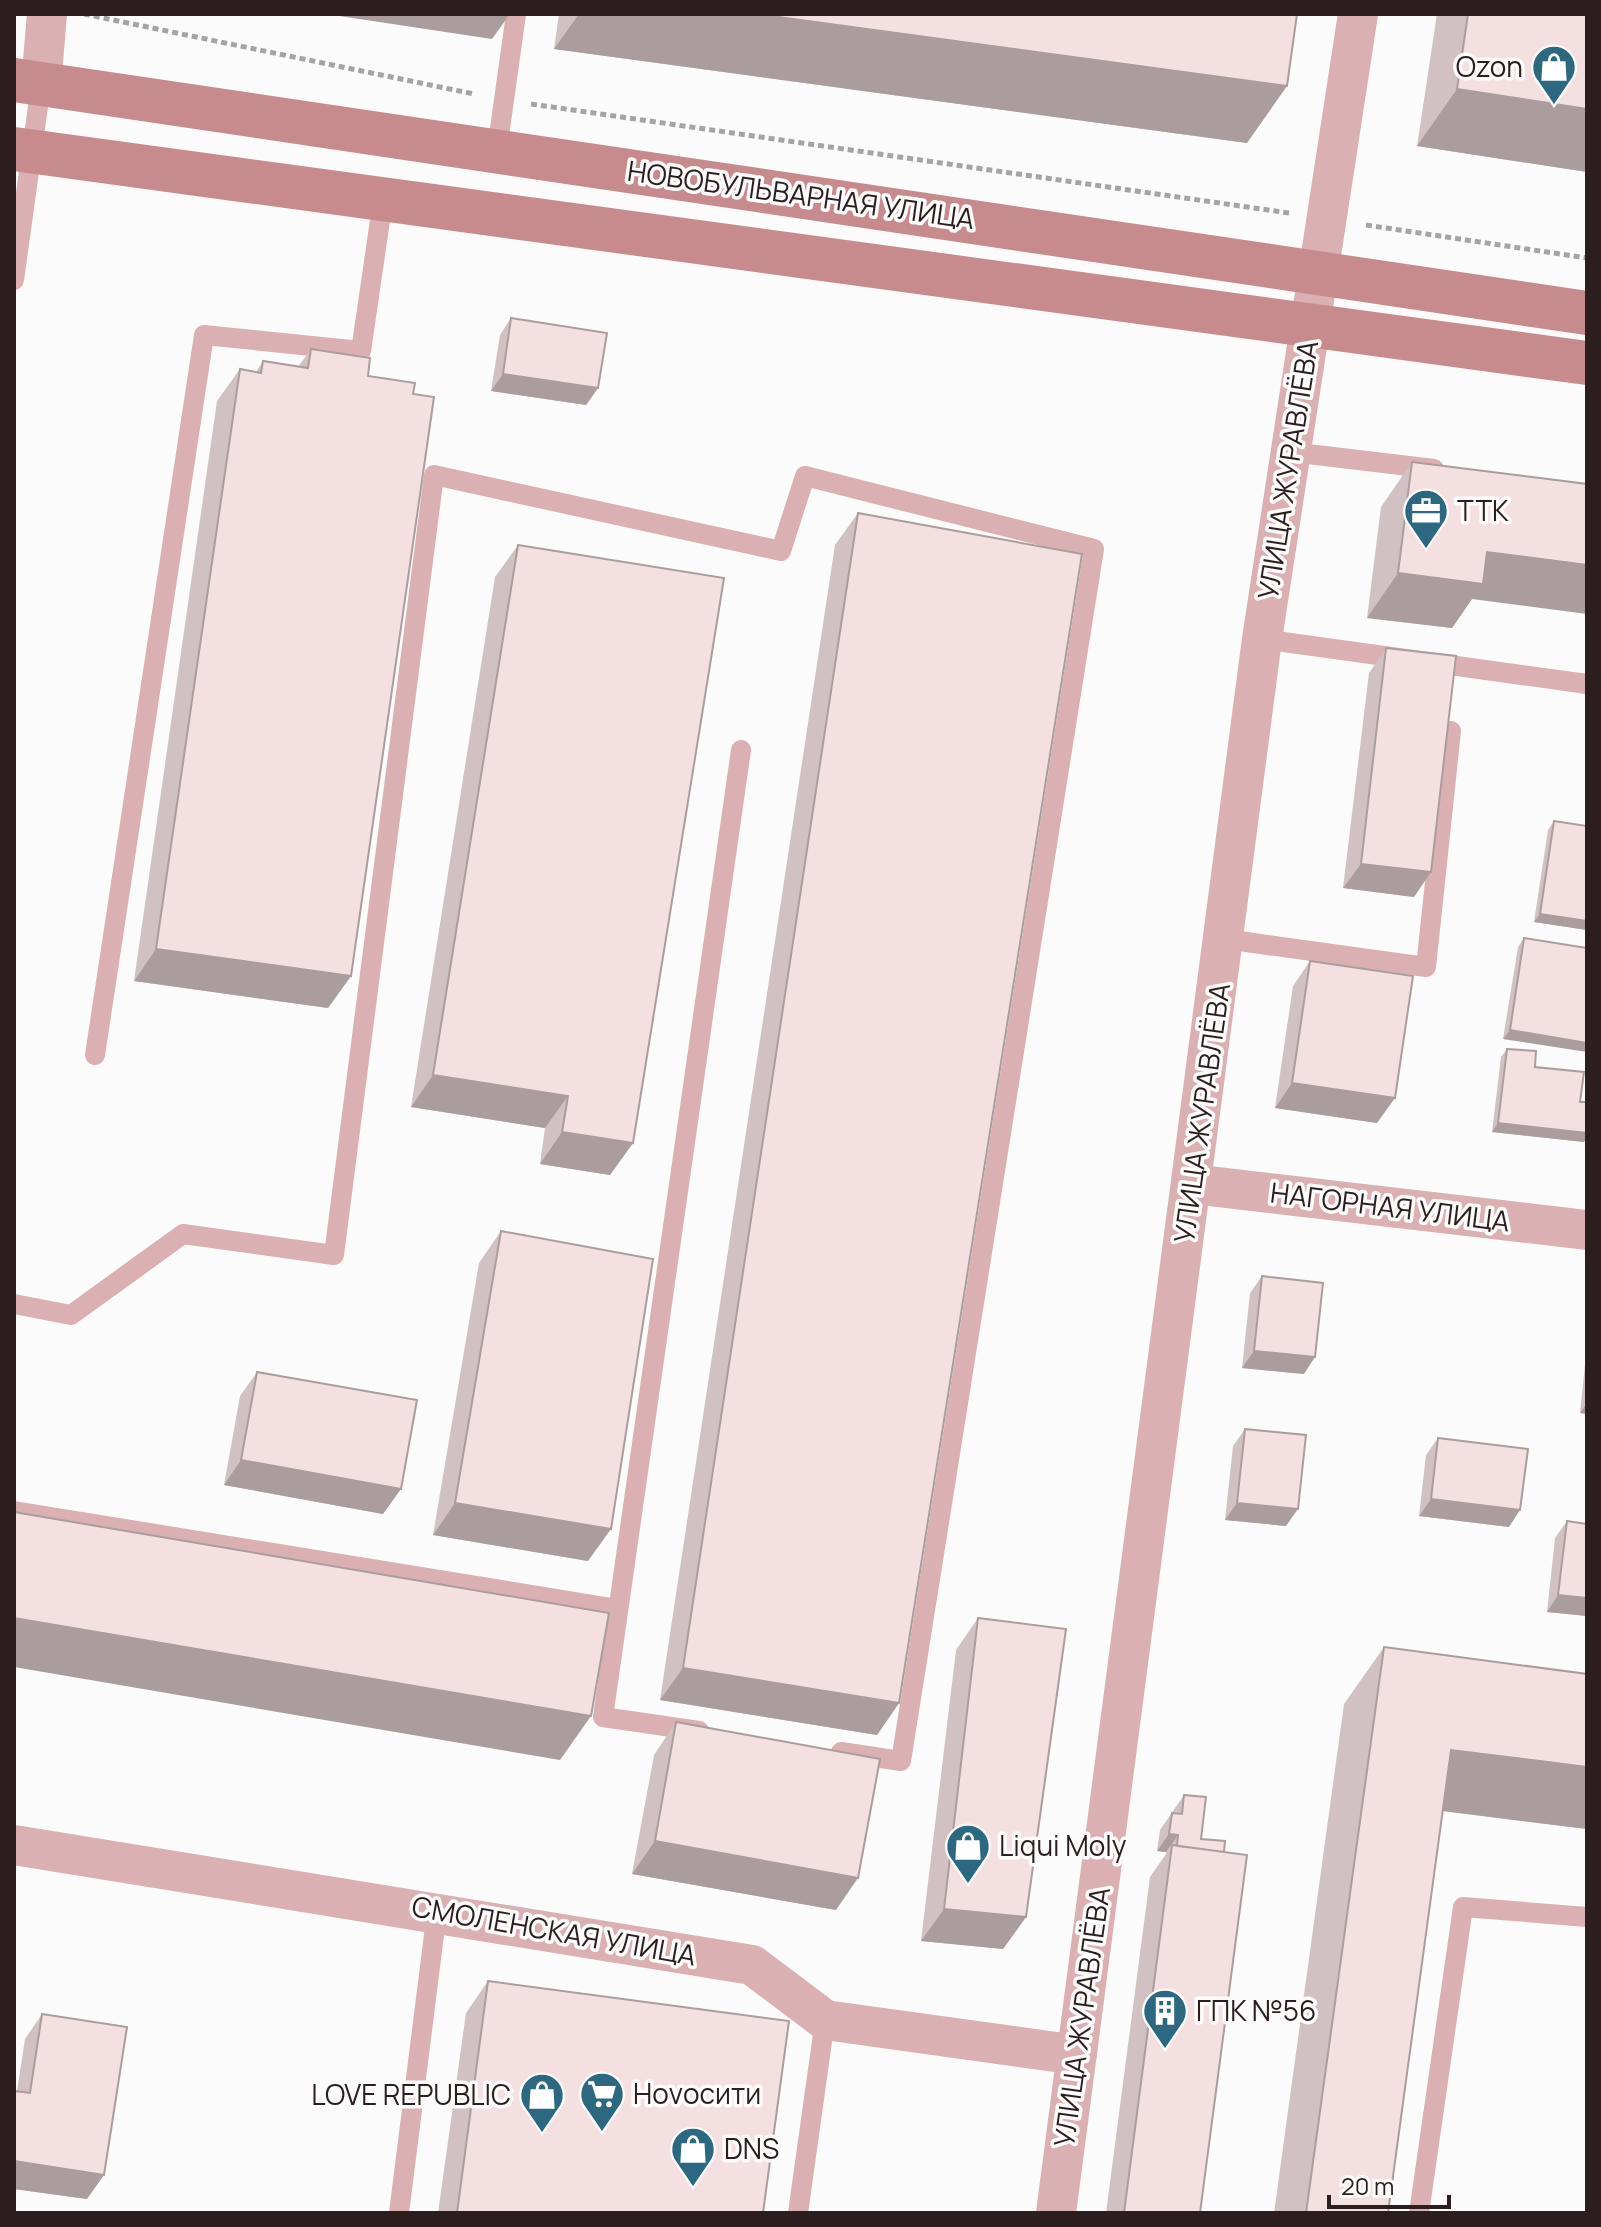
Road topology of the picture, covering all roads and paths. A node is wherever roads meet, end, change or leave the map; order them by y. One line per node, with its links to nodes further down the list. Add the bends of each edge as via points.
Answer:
1 (47, 14): 5 (street)
2 (83, 14): 6 (path)
3 (516, 14): 6 (lane)
4 (1358, 14): 10 (street, УЛИЦА ЖУРАВЛЁВА)
5 (28, 82): 7 (lane); 8 (main road, НОВОБУЛЬВАРНАЯ УЛИЦА)
6 (506, 100): 8 (lane); 10 (path)
7 (24, 150): 9 (main road, НОВОБУЛЬВАРНАЯ УЛИЦА); 13 (lane)
8 (497, 150): 12 (main road, НОВОБУЛЬВАРНАЯ УЛИЦА)
9 (383, 200): 15 (main road, НОВОБУЛЬВАРНАЯ УЛИЦА); 24 (lane, via 361,351 204,335)
10 (1327, 219): 11 (path); 12 (street, УЛИЦА ЖУРАВЛЁВА)
11 (1587, 258)
12 (1319, 272): 14 (main road, НОВОБУЛЬВАРНАЯ УЛИЦА); 15 (street, УЛИЦА ЖУРАВЛЁВА)
13 (14, 280)
14 (1587, 313)
15 (1310, 323): 16 (main road, НОВОБУЛЬВАРНАЯ УЛИЦА); 17 (street, УЛИЦА ЖУРАВЛЁВА)
16 (1587, 363)
17 (1291, 452): 18 (lane); 19 (street, УЛИЦА ЖУРАВЛЁВА)
18 (1462, 472)
19 (1262, 639): 20 (lane); 23 (street, УЛИЦА ЖУРАВЛЁВА)
20 (1587, 684)
21 (1451, 731): 23 (lane, via 1426,967)
22 (741, 750): 29 (lane)
23 (1225, 939): 25 (street, УЛИЦА ЖУРАВЛЁВА)
24 (95, 1055)
25 (1192, 1184): 26 (street, НАГОРНАЯ УЛИЦА); 36 (street, УЛИЦА ЖУРАВЛЁВА)
26 (1587, 1230)
27 (14, 1304): 31 (lane, via 71,1315 183,1234 334,1255 434,475 781,551 805,476 1094,549 901,1761)
28 (14, 1511): 29 (lane)
29 (618, 1609): 30 (lane, via 603,1717)
30 (713, 1734)
31 (823, 1750)
32 (14, 1845): 33 (street, СМОЛЕНСКАЯ УЛИЦА)
33 (437, 1911): 35 (street, СМОЛЕНСКАЯ УЛИЦА, via 752,1965); 37 (lane)
34 (1587, 1917): 40 (lane, via 1463,1907)
35 (825, 2020): 36 (street, СМОЛЕНСКАЯ УЛИЦА); 38 (lane)
36 (1077, 2055): 39 (street, УЛИЦА ЖУРАВЛЁВА)
37 (399, 2213)
38 (798, 2213)
39 (1056, 2213)
40 (1419, 2213)

